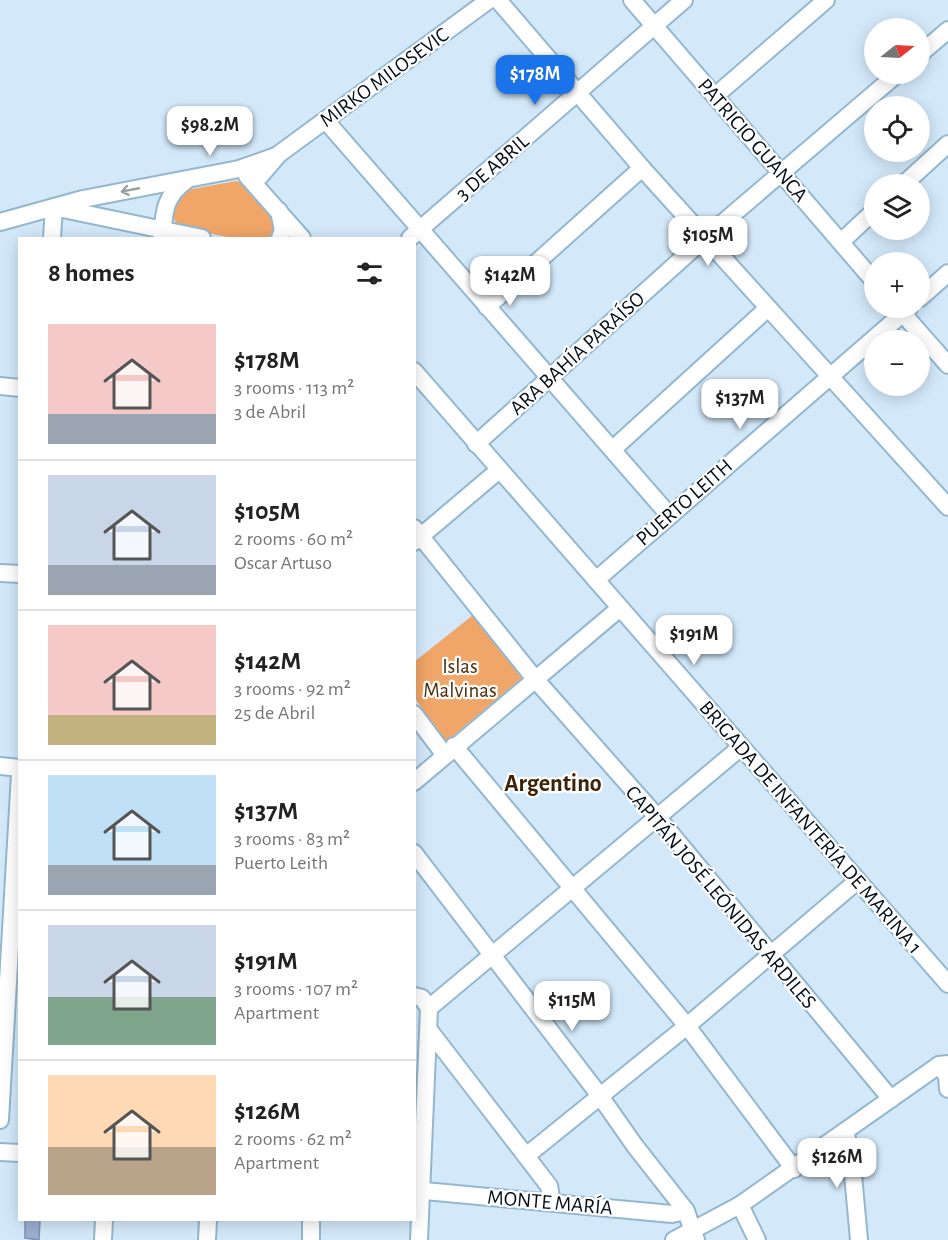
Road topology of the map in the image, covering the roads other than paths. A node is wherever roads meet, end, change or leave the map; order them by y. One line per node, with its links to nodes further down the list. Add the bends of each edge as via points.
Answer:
1 (489, 0): 12 (street, MIRKO MILOSEVIC)
2 (498, 0): 10 (street)
3 (632, 0): 6 (street, PATRICIO GUANCA)
4 (684, 0): 6 (street, 3 DE ABRIL)
5 (826, 0): 11 (street)
6 (654, 25): 10 (street, 3 DE ABRIL); 11 (street, PATRICIO GUANCA)
7 (948, 30): 8 (street)
8 (930, 45)
9 (885, 84): 17 (street, ARA BAHÍA PARAÍSO)
10 (576, 93): 15 (street); 26 (street, 3 DE ABRIL)
11 (715, 96): 17 (street, PATRICIO GUANCA)
12 (326, 121): 14 (street, MIRKO MILOSEVIC); 26 (street)
13 (948, 144): 18 (street)
14 (279, 154): 16 (street, MIRKO MILOSEVIC); 20 (street, MIRKO MILOSEVIC)
15 (642, 168): 31 (street); 36 (street)
16 (239, 169): 19 (street, MIRKO MILOSEVIC); 20 (street)
17 (781, 173): 31 (street, ARA BAHÍA PARAÍSO); 32 (street, PATRICIO GUANCA)
18 (915, 174)
19 (187, 179): 21 (street, MIRKO MILOSEVIC, one-way to 21); 25 (street, via 167,198)
20 (255, 182): 22 (street)
21 (54, 207): 24 (street, MIRKO MILOSEVIC); 25 (street); 27 (street)
22 (279, 210): 29 (street); 30 (street)
23 (864, 220): 32 (street)
24 (0, 222)
25 (162, 234): 28 (street)
26 (415, 234): 36 (street)
27 (52, 237)
28 (192, 237)
29 (280, 237)
30 (301, 237)
31 (705, 238): 37 (street); 43 (street, ARA BAHÍA PARAÍSO)
32 (841, 242): 33 (street, PATRICIO GUANCA)
33 (864, 269)
34 (948, 273): 35 (street)
35 (930, 289)
36 (487, 308): 43 (street)
37 (768, 308): 42 (street); 47 (street)
38 (893, 318): 42 (street, PUERTO LEITH)
39 (910, 318): 40 (street)
40 (948, 365)
41 (416, 372): 46 (street, BRIGADA DE INFANTERÍA DE MARINA 1)
42 (829, 376): 49 (street); 50 (street, PUERTO LEITH)
43 (549, 378): 46 (street, ARA BAHÍA PARAÍSO); 47 (street)
44 (0, 386): 45 (street)
45 (18, 388)
46 (476, 444): 48 (street, BRIGADA DE INFANTERÍA DE MARINA 1)
47 (613, 449): 50 (street)
48 (499, 470): 51 (street); 54 (street, BRIGADA DE INFANTERÍA DE MARINA 1)
49 (948, 507)
50 (669, 515): 54 (street, PUERTO LEITH)
51 (416, 536): 56 (street, CAPITÁN JOSÉ LEÓNIDAS ARDILES)
52 (0, 573): 53 (street)
53 (18, 574)
54 (596, 580): 55 (street, BRIGADA DE INFANTERÍA DE MARINA 1)
55 (620, 608): 56 (street); 58 (street, BRIGADA DE INFANTERÍA DE MARINA 1)
56 (535, 679): 59 (street); 64 (street, CAPITÁN JOSÉ LEÓNIDAS ARDILES)
57 (416, 716): 59 (street)
58 (740, 748): 64 (street); 66 (street, BRIGADA DE INFANTERÍA DE MARINA 1)
59 (449, 750): 62 (street); 67 (street)
60 (0, 766): 61 (street)
61 (18, 768)
62 (416, 780)
63 (18, 811): 70 (street)
64 (658, 818): 67 (street); 68 (street, CAPITÁN JOSÉ LEÓNIDAS ARDILES)
65 (416, 856): 69 (street)
66 (856, 882): 68 (street); 71 (street, BRIGADA DE INFANTERÍA DE MARINA 1)
67 (571, 888): 69 (street); 74 (street)
68 (769, 955): 74 (street); 79 (street, CAPITÁN JOSÉ LEÓNIDAS ARDILES)
69 (492, 957): 73 (street); 78 (street)
70 (10, 958): 80 (street)
71 (948, 984)
72 (416, 996): 73 (street)
73 (429, 1008): 75 (street)
74 (687, 1026): 78 (street); 85 (street)
75 (429, 1030): 84 (street); 86 (street)
76 (945, 1060): 77 (street); 79 (street)
77 (948, 1089)
78 (600, 1096): 84 (street); 89 (street)
79 (891, 1099): 81 (street)
80 (0, 1120)
81 (844, 1132): 85 (street); 100 (street, via 851,1153)
82 (0, 1152): 83 (street)
83 (18, 1153)
84 (526, 1156): 87 (street, via 549,1185)
85 (794, 1169): 88 (street)
86 (417, 1191): 87 (street, MONTE MARÍA); 97 (street)
87 (552, 1202): 89 (street, MONTE MARÍA, via 672,1214)
88 (740, 1205): 93 (street); 99 (street)
89 (686, 1210): 93 (street)
90 (104, 1221): 94 (street)
91 (208, 1221): 95 (street)
92 (311, 1221): 96 (street)
93 (695, 1235): 98 (street)
94 (103, 1240)
95 (207, 1240)
96 (310, 1240)
97 (419, 1240)
98 (674, 1240)
99 (757, 1240)
100 (859, 1240)

